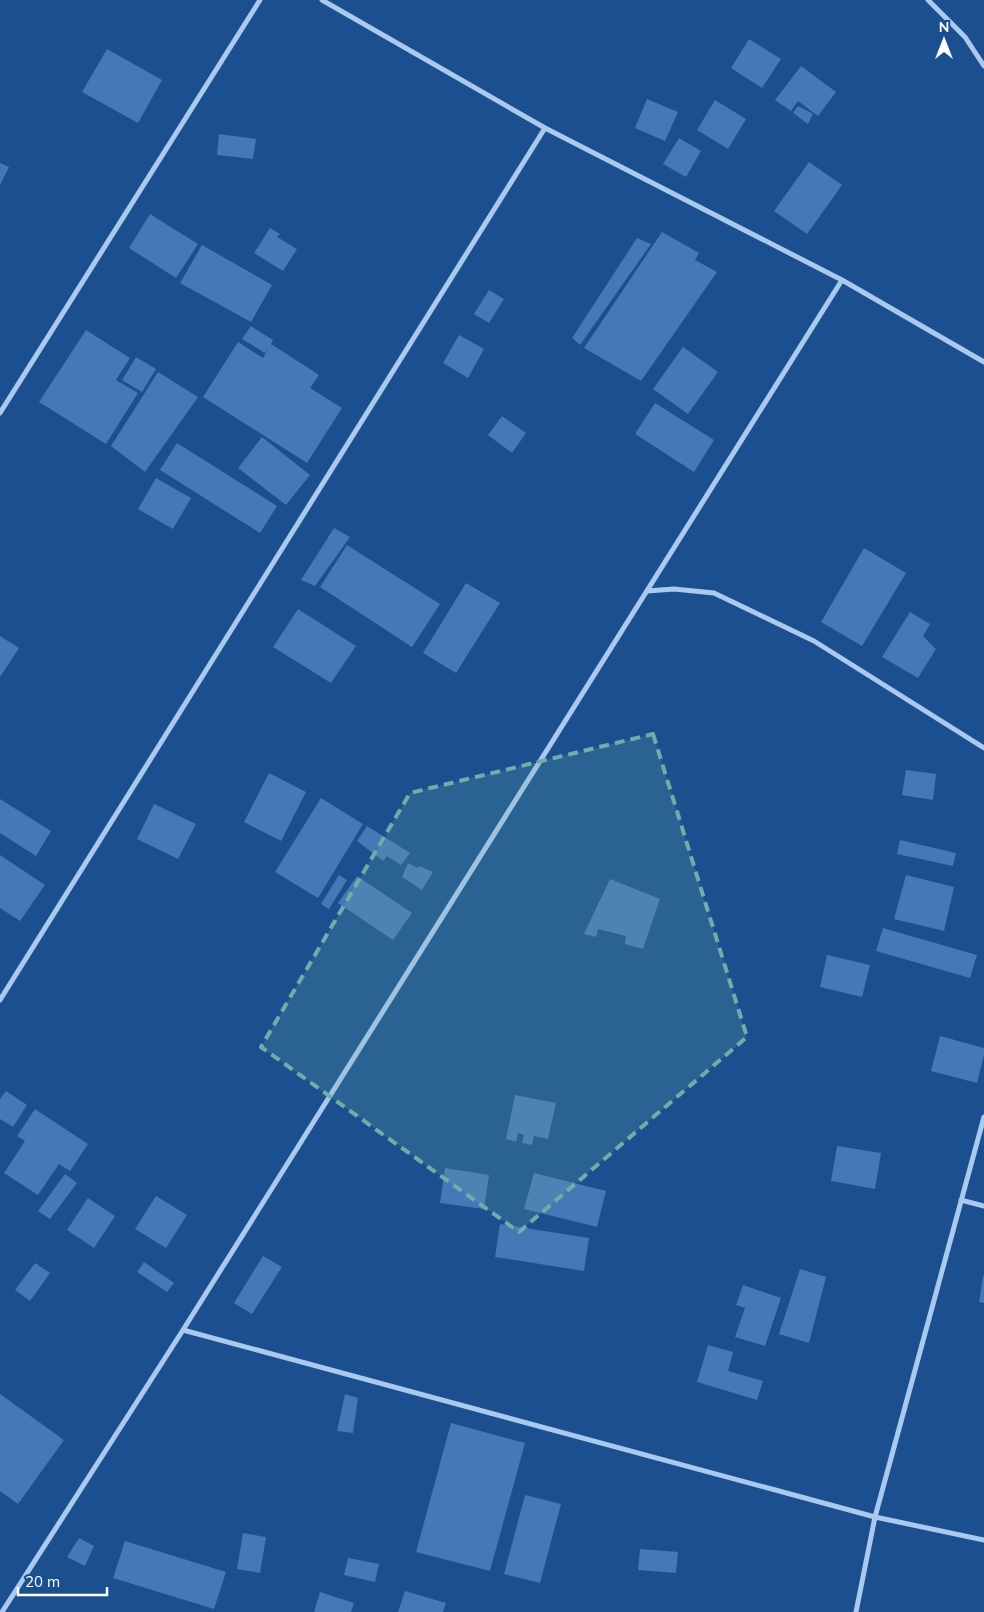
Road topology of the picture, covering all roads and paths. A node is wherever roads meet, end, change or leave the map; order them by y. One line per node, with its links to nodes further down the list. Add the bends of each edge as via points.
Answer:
1 (260, 0): 8 (street)
2 (322, 0): 5 (street)
3 (928, 0): 4 (street, via 965,37)
4 (984, 66)
5 (545, 128): 6 (street); 11 (street)
6 (842, 280): 7 (street); 9 (street)
7 (984, 362)
8 (0, 414)
9 (647, 591): 10 (street, via 674,589 714,593 814,641); 15 (street)
10 (984, 748)
11 (0, 1000)
12 (984, 1117): 13 (street)
13 (961, 1200): 14 (street); 16 (street)
14 (984, 1206)
15 (183, 1330): 16 (street); 18 (street)
16 (876, 1517): 17 (street); 19 (street)
17 (984, 1540)
18 (2, 1612)
19 (856, 1612)

